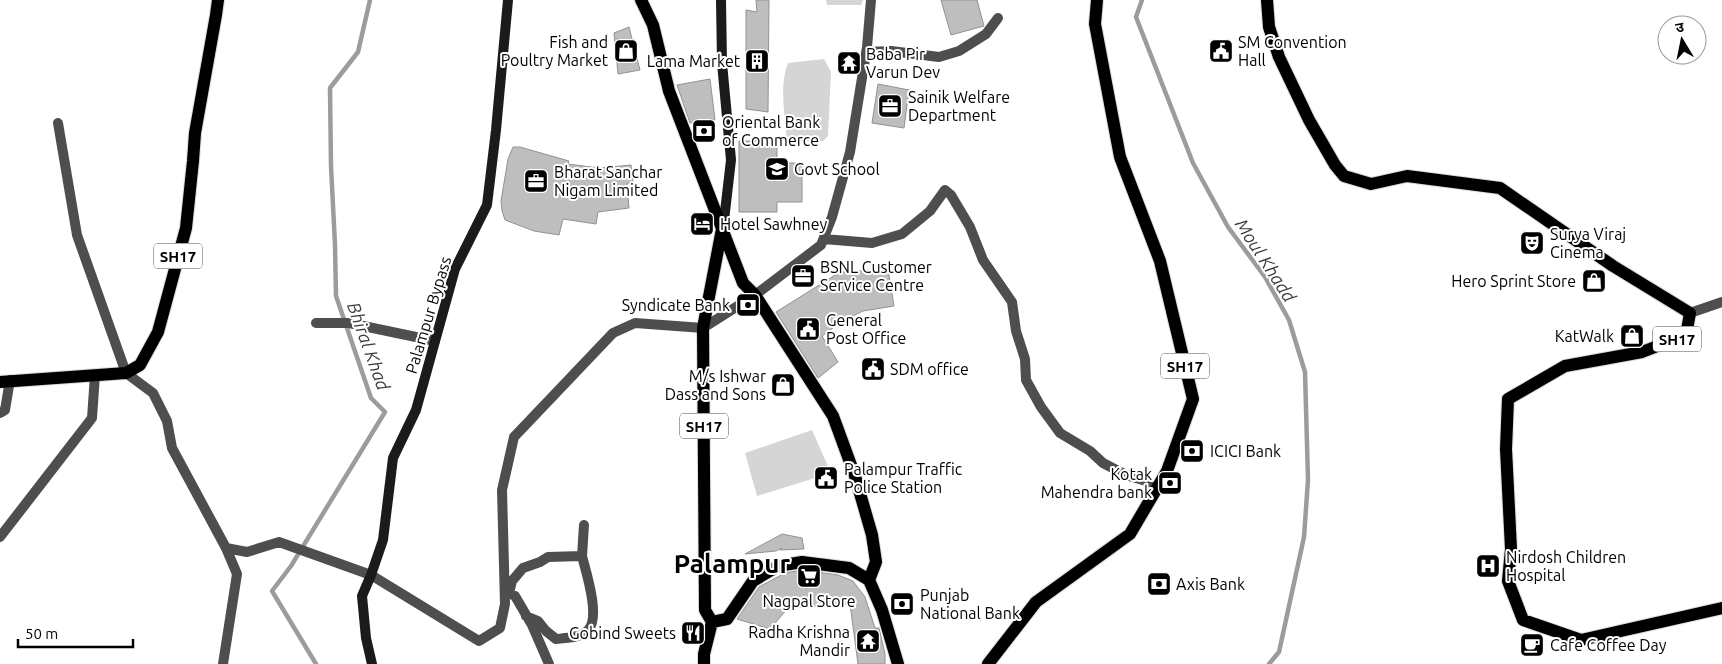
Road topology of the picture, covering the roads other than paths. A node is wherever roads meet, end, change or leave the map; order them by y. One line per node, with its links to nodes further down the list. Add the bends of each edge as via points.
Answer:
1 (218, 0): 19 (main road, SH17, via 195,133 186,228 158,332 140,365)
2 (508, 0): 18 (street, Palampur Bypass, via 487,205 455,269)
3 (641, 0): 11 (main road, via 653,25 669,91)
4 (721, 0): 11 (street, via 722,63 731,160)
5 (871, 0): 9 (street)
6 (1097, 0): 23 (main road, SH17, via 1095,24 1120,157 1160,261 1193,399 1167,470)
7 (1267, 0): 15 (main road, SH17, via 1269,27 1279,57 1309,120 1344,176 1370,184 1407,176 1500,188 1613,266)
8 (998, 18): 9 (street, via 986,34 959,51 939,57 891,51)
9 (867, 52): 12 (street, via 850,152)
10 (58, 123): 19 (street, via 77,235)
11 (722, 229): 13 (main road, via 743,283); 17 (main road, SH17)
12 (824, 239): 13 (street, via 821,246); 23 (street, via 872,243 902,234 930,211 945,190 970,227 983,260 1012,302 1016,331 1025,358 1026,380 1041,406 1060,433 1103,463 1146,481)
13 (755, 294): 17 (street); 29 (main road, via 833,416 872,535 876,562)
14 (1722, 302): 15 (street)
15 (1690, 313): 31 (main road, SH17, via 1686,335 1642,352 1565,366 1508,400 1506,449 1511,549 1508,581 1523,620 1581,640)
16 (316, 323): 18 (street, via 349,323)
17 (703, 328): 30 (street, via 635,324 612,333 514,437 502,490); 33 (main road, SH17, via 704,610)
18 (435, 341): 28 (street, Palampur Bypass, via 416,410 393,458 383,540)
19 (126, 373): 20 (main road); 26 (street, via 153,393 167,421 172,448)
20 (96, 375): 21 (main road); 25 (street, via 92,418)
21 (5, 381): 22 (street, via 5,410)
22 (0, 413)
23 (1155, 491): 39 (main road, SH17, via 1130,534 1036,602)
24 (584, 525): 27 (street)
25 (0, 537)
26 (226, 548): 28 (street, via 247,552 279,542); 34 (street, via 237,574)
27 (582, 556): 30 (street, via 548,557 523,568); 32 (street, via 592,596 593,619 589,630 574,638 556,639 538,621)
28 (371, 575): 30 (street, via 479,641 500,628); 35 (street, Palampur Bypass, via 362,596)
29 (869, 580): 33 (main road, via 849,568 802,562 778,566 753,581 727,619); 38 (main road)
30 (507, 592): 32 (street, via 515,596)
31 (1722, 608)
32 (526, 616): 36 (street)
33 (712, 622): 37 (main road)
34 (224, 664)
35 (372, 664)
36 (549, 664)
37 (704, 664)
38 (898, 664)
39 (988, 664)

